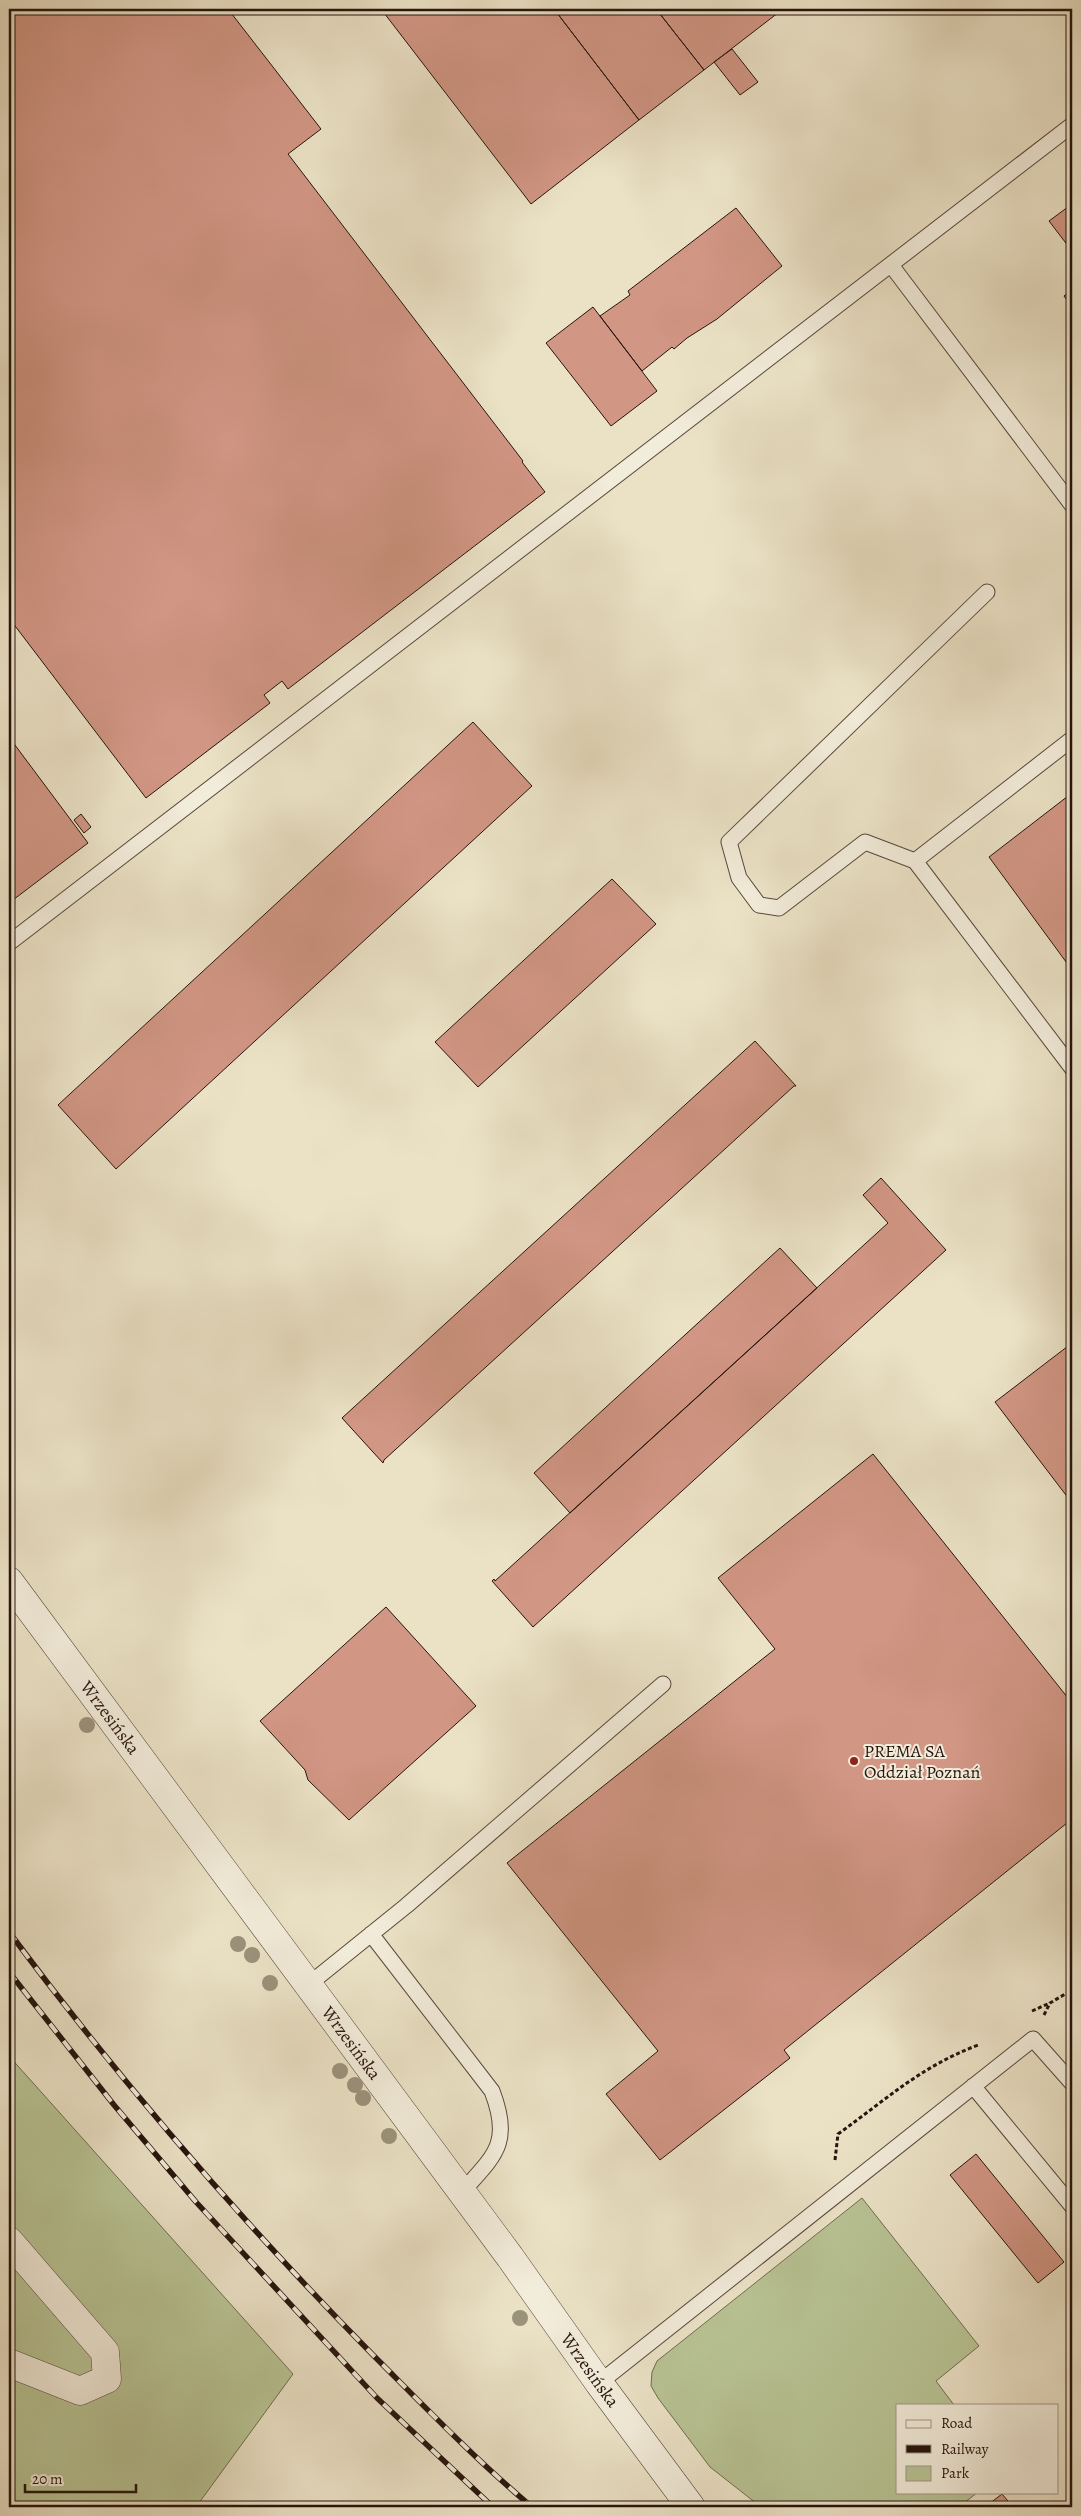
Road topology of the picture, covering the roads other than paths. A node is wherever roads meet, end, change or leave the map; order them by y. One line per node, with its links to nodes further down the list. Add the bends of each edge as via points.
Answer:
1 (1072, 125): 2 (lane)
2 (890, 265): 3 (lane); 7 (lane)
3 (1072, 505)
4 (987, 592): 6 (lane, via 729,842 738,878 759,905 779,908 865,842)
5 (1072, 739): 6 (lane)
6 (916, 861): 8 (lane)
7 (9, 943)
8 (1072, 1068)
9 (9, 1581): 12 (street, Wrzesińska)
10 (663, 1684): 11 (lane)
11 (371, 1934): 12 (lane); 15 (lane, via 492,2091 498,2108 501,2125 493,2157)
12 (308, 1985): 15 (street, Wrzesińska)
13 (1072, 2083): 14 (lane, via 1033,2039)
14 (973, 2086): 16 (lane); 19 (lane)
15 (462, 2192): 19 (street, Wrzesińska)
16 (1072, 2206)
17 (9, 2242): 18 (street, via 105,2352 107,2379 80,2390)
18 (9, 2363)
19 (599, 2383): 20 (street, Wrzesińska)
20 (691, 2507)

